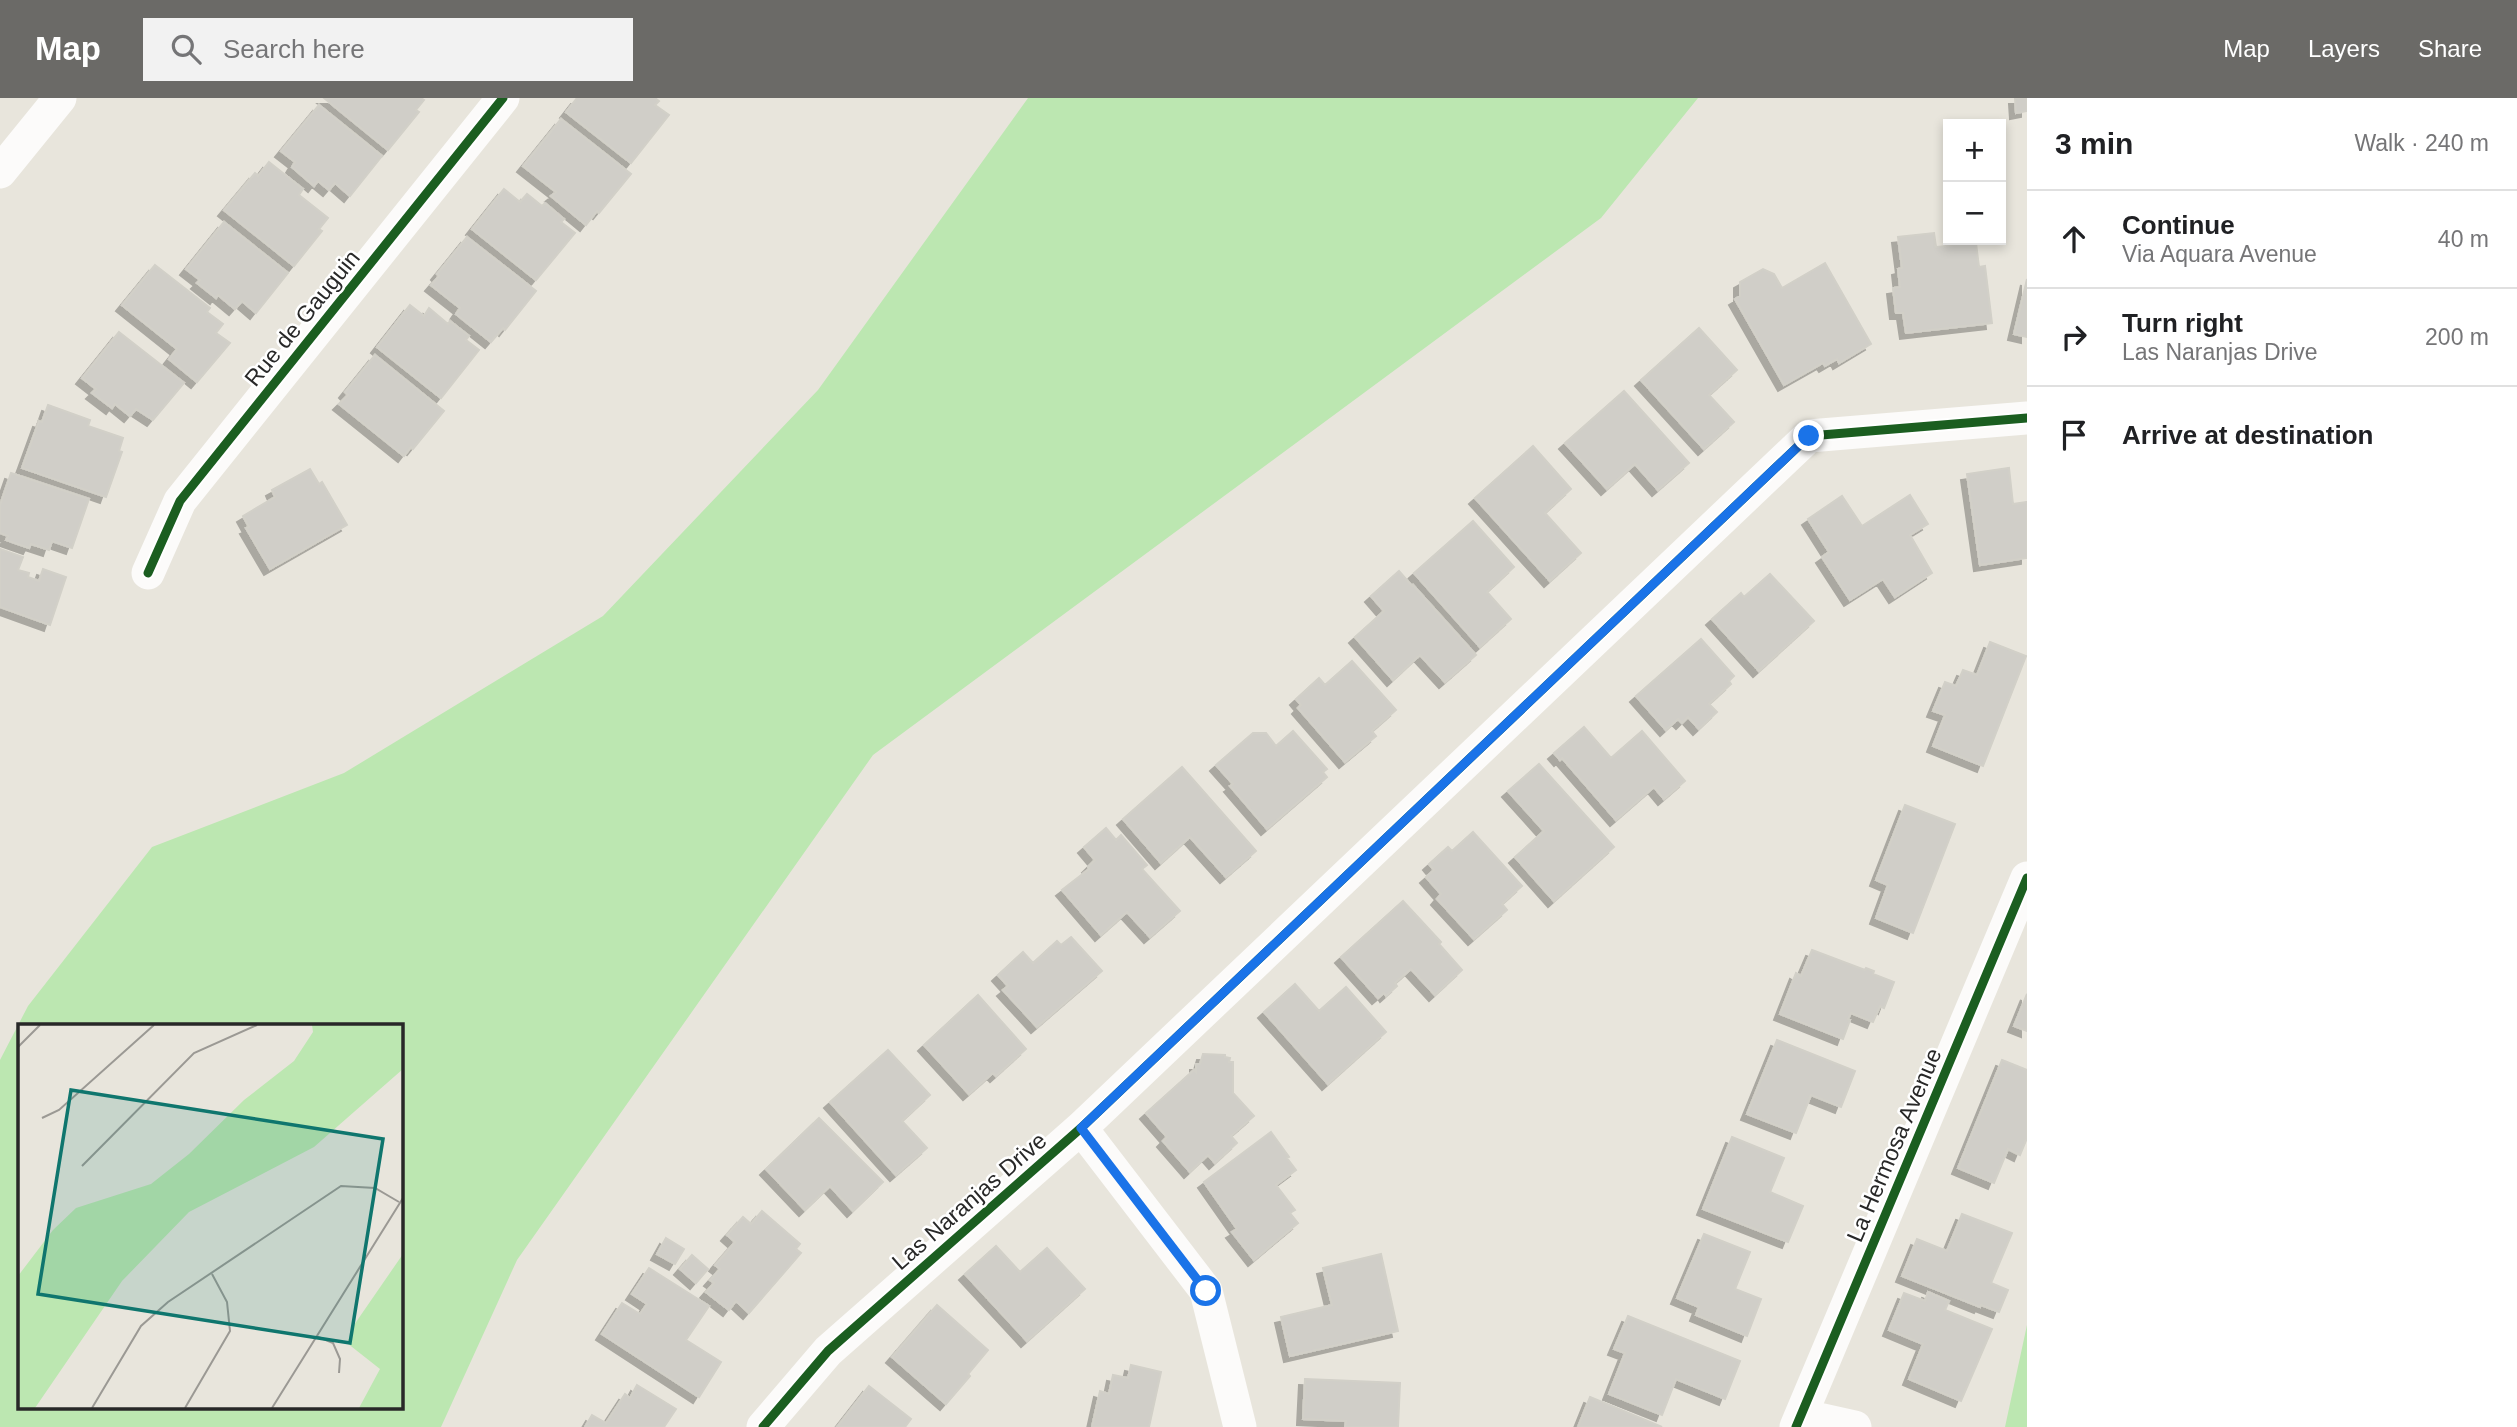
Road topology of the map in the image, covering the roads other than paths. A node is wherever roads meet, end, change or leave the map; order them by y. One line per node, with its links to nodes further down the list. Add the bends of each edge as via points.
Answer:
1 (60, 98): 3 (street)
2 (503, 98): 5 (street, Rue de Gauguin, via 180,500)
3 (0, 172)
4 (2027, 418): 7 (street, Las Naranjas Drive, via 1809,436)
5 (148, 573)
6 (2027, 878): 8 (street, La Hermosa Avenue)
7 (1081, 1128): 9 (street, Las Naranjas Drive, via 828,1350); 10 (street, via 1206,1291)
8 (1798, 1421): 11 (street)
9 (764, 1427)
10 (1240, 1427)
11 (1855, 1427)

